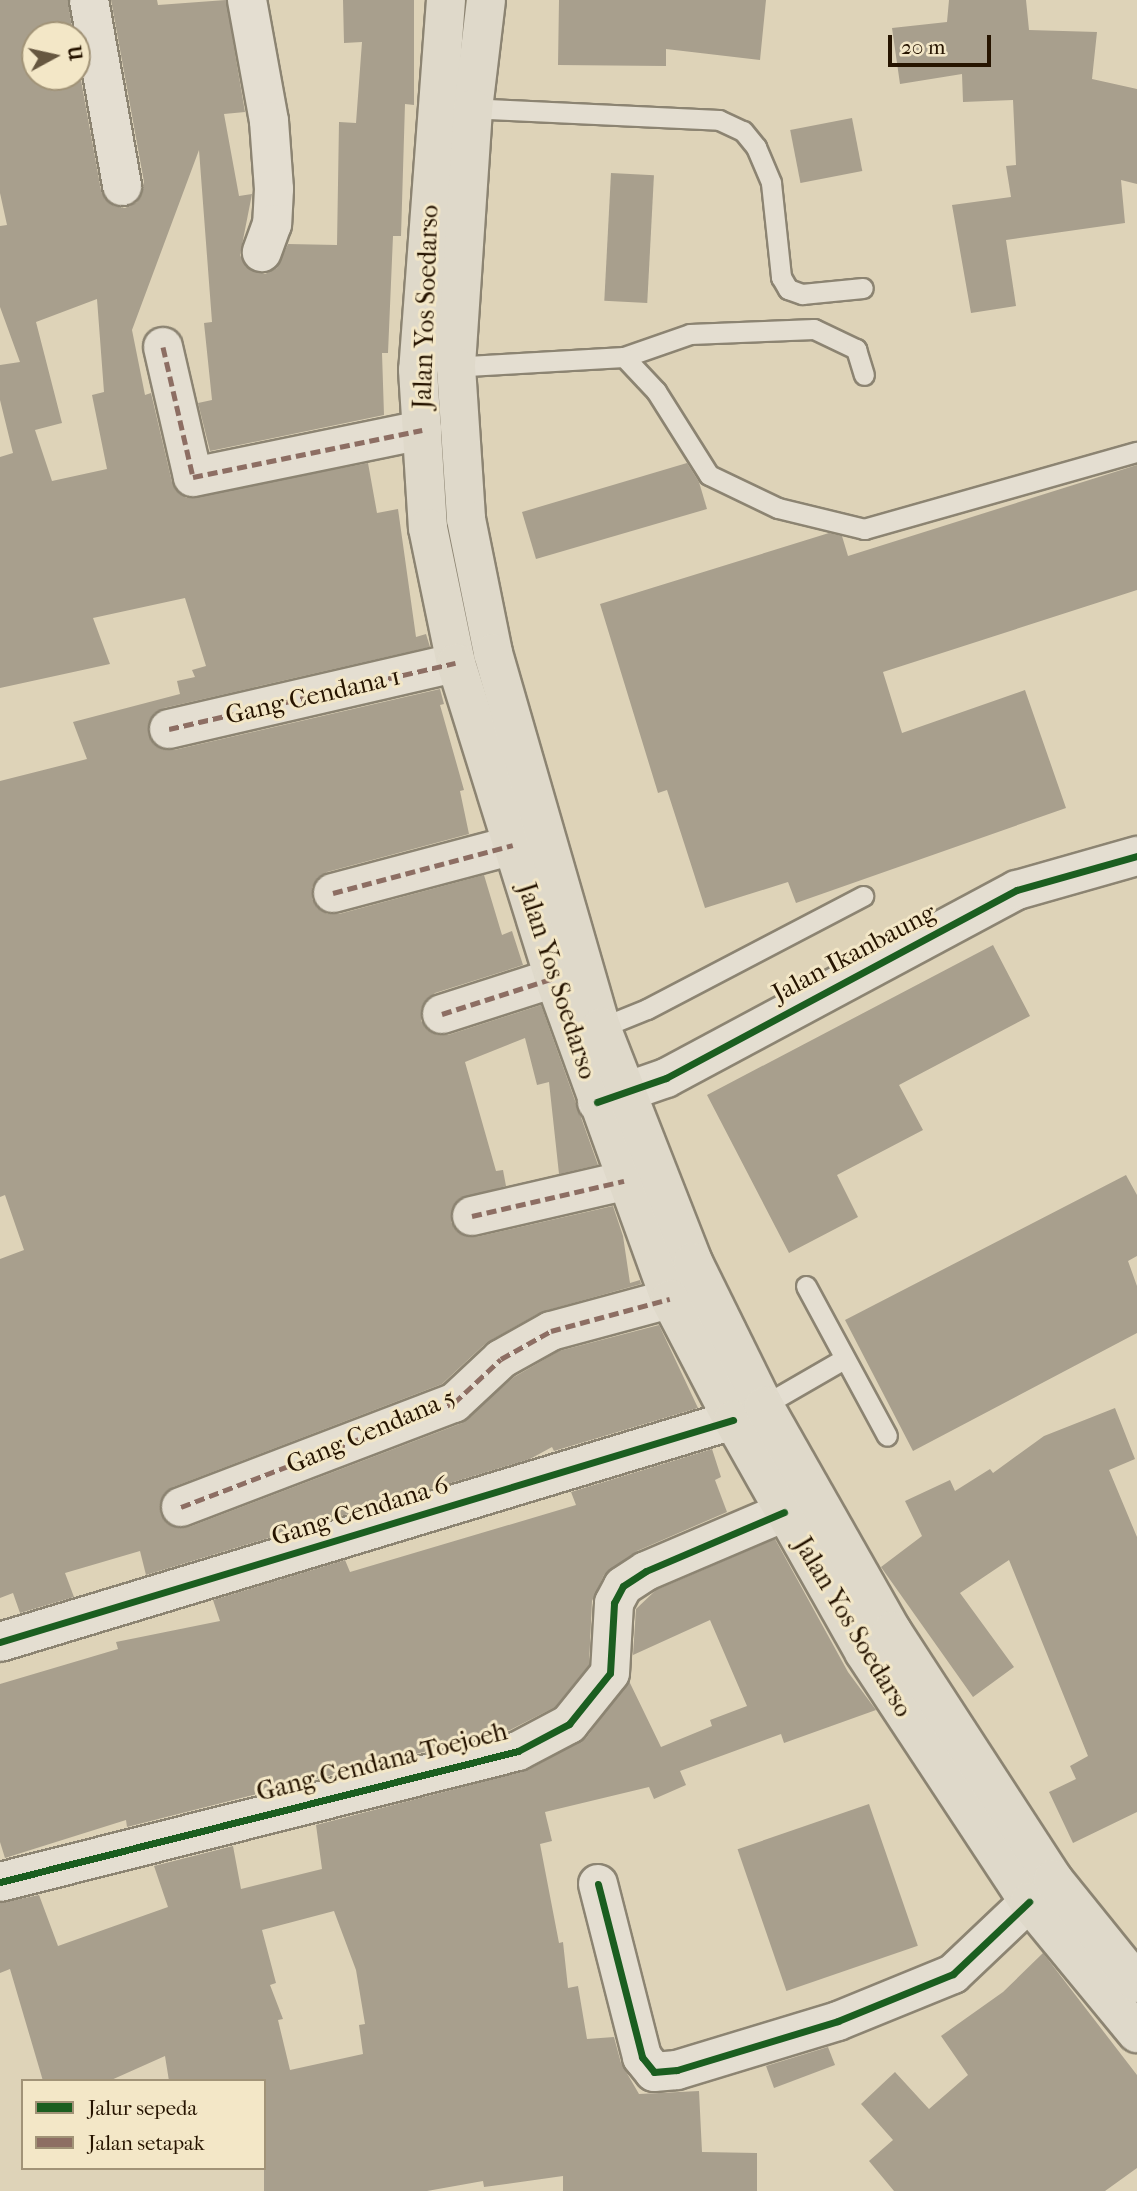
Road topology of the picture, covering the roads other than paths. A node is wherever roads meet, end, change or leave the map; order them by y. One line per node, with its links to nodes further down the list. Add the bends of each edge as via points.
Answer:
1 (89, 0): 6 (street)
2 (247, 0): 7 (street, via 269,121 274,189 272,224)
3 (446, 0): 5 (highway, Jalan Yos Soedarso)
4 (486, 0): 5 (highway, Jalan Yos Soedarso)
5 (455, 108): 8 (lane, via 719,120 743,131 771,183 781,277 788,289 802,294); 11 (highway, Jalan Yos Soedarso); 12 (highway, Jalan Yos Soedarso)
6 (122, 186)
7 (262, 252)
8 (863, 288)
9 (163, 347): 14 (street, via 193,477)
10 (624, 358): 11 (lane); 13 (lane, via 690,334 814,329 856,349); 15 (lane, via 656,391 709,475 778,508 864,529)
11 (456, 367): 12 (lane); 24 (highway, Jalan Yos Soedarso, via 466,519 493,653)
12 (418, 370): 14 (highway, Jalan Yos Soedarso)
13 (864, 376)
14 (422, 430): 16 (highway, Jalan Yos Soedarso, via 428,528)
15 (1137, 452)
16 (456, 663): 17 (street, Gang Cendana 1); 18 (highway, Jalan Yos Soedarso)
17 (169, 729)
18 (513, 845): 20 (street); 22 (highway, Jalan Yos Soedarso)
19 (1137, 856): 25 (street, Jalan Ikanbaung, via 1017,890 666,1078)
20 (334, 893)
21 (863, 896): 24 (lane, via 647,1009)
22 (554, 978): 23 (street); 24 (highway, Jalan Yos Soedarso)
23 (442, 1014)
24 (588, 1032): 25 (highway, Jalan Yos Soedarso)
25 (610, 1098): 26 (highway, Jalan Yos Soedarso); 31 (highway, Jalan Yos Soedarso, via 692,1262)
26 (624, 1181): 27 (street); 29 (highway, Jalan Yos Soedarso)
27 (472, 1216)
28 (806, 1286): 30 (lane)
29 (670, 1299): 31 (highway, Jalan Yos Soedarso); 33 (street, Gang Cendana 5, via 551,1331 501,1359 454,1402)
30 (844, 1359): 31 (lane); 32 (lane)
31 (748, 1413): 34 (highway, Jalan Yos Soedarso); 35 (street, Gang Cendana 6); 39 (highway, Jalan Yos Soedarso, via 1053,1879)
32 (887, 1436)
33 (181, 1507)
34 (784, 1511): 36 (street, Gang Cendana Toejoeh, via 646,1571 623,1586 614,1603 610,1673 569,1724 518,1751); 38 (highway, Jalan Yos Soedarso, via 864,1652)
35 (0, 1642)
36 (0, 1882)
37 (598, 1884): 38 (street, via 642,2057 654,2072 677,2070 838,2021 953,1974)
38 (1029, 1902): 40 (highway, Jalan Yos Soedarso)
39 (1137, 1983)
40 (1137, 2034)

